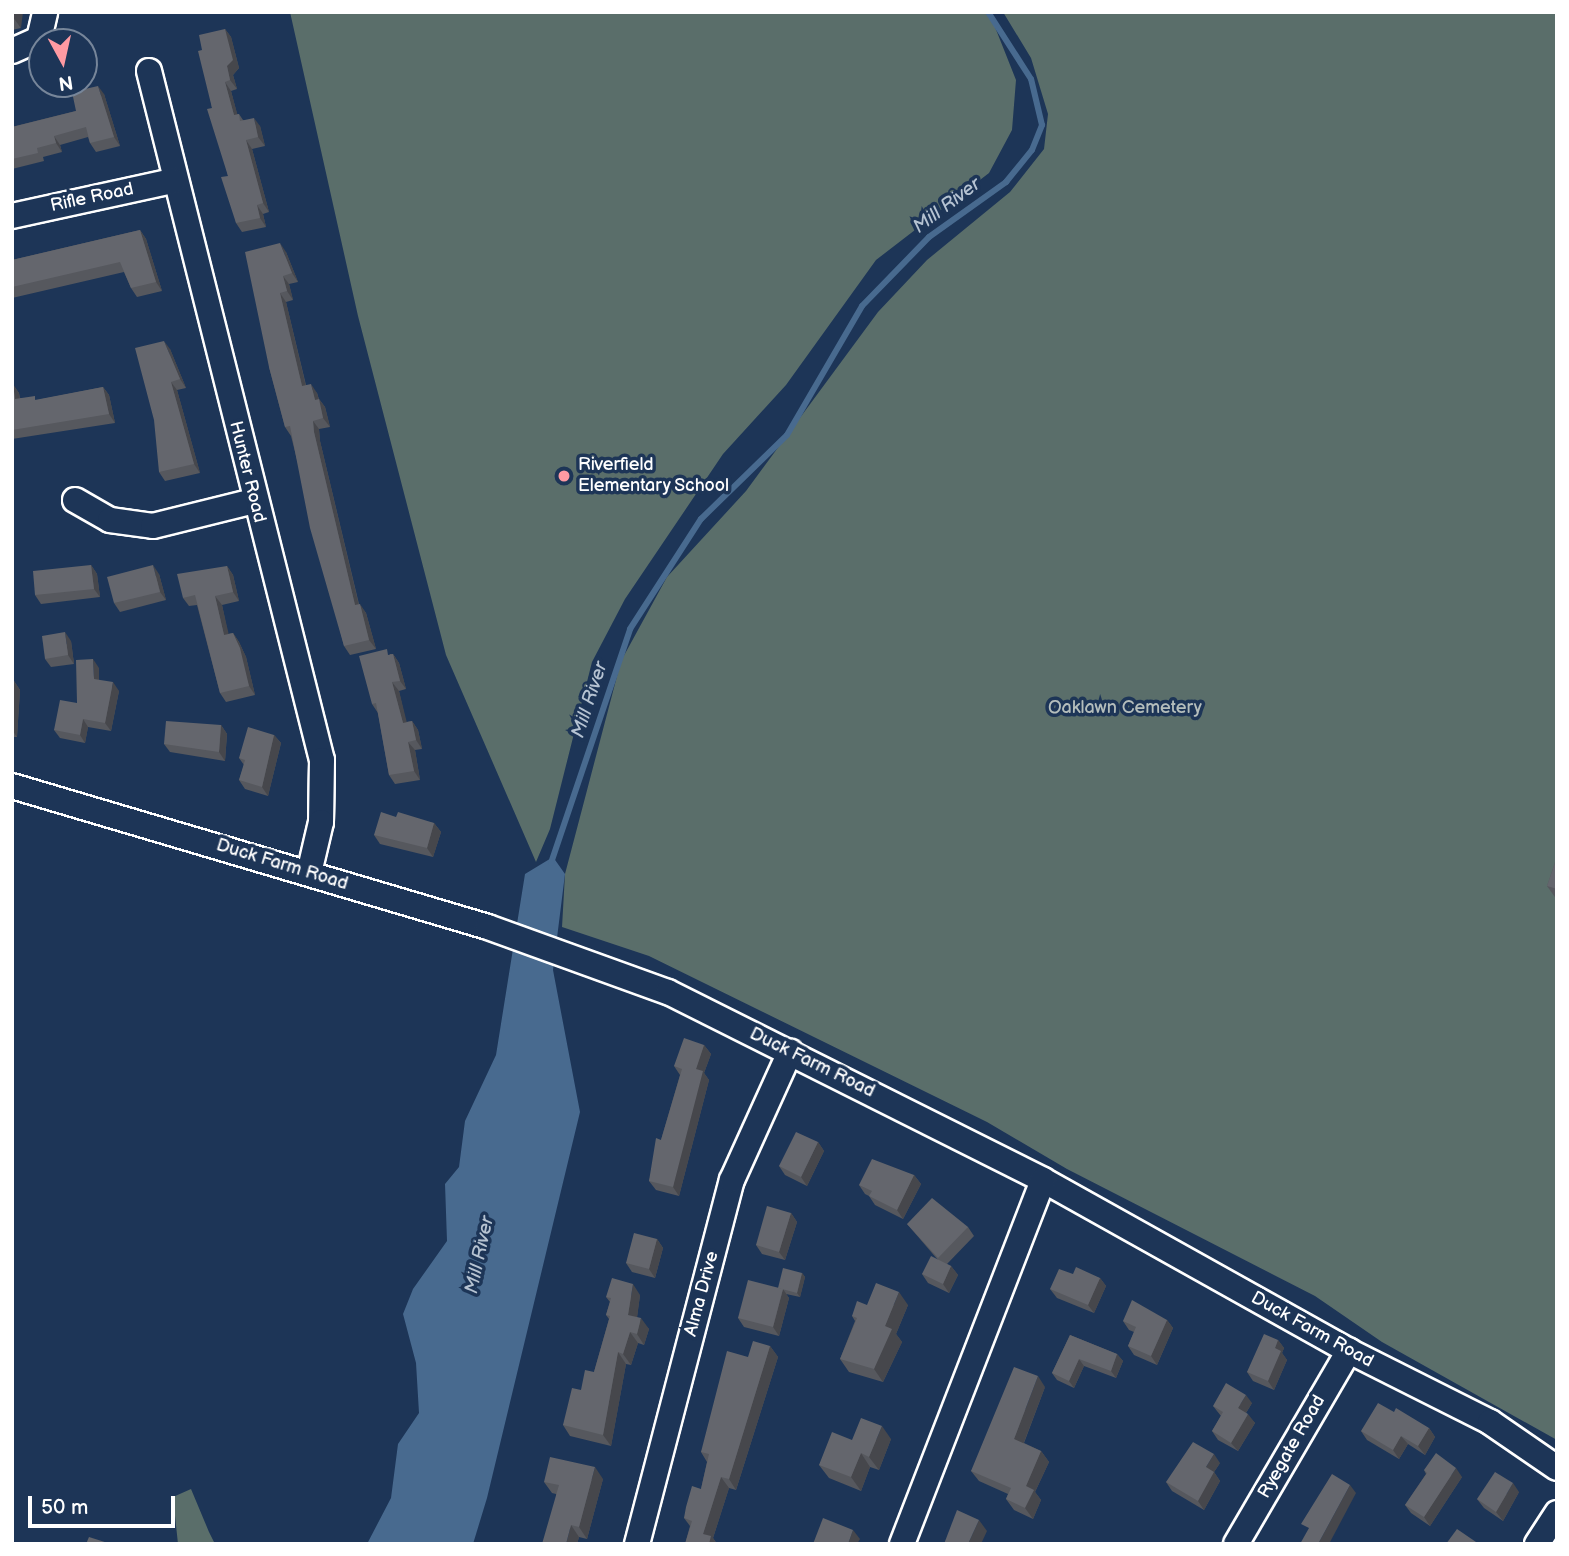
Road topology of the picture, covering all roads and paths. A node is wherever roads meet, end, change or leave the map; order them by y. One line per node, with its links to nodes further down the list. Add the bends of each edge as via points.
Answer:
1 (45, 12): 2 (street, via 39,39)
2 (12, 51)
3 (149, 71): 4 (street, Hunter Road)
4 (173, 181): 5 (street, Rifle Road); 7 (street, Hunter Road)
5 (12, 216)
6 (75, 500): 7 (street, via 110,520 153,526)
7 (254, 500): 9 (street, Hunter Road, via 322,761 321,822)
8 (12, 786): 9 (street, Duck Farm Road)
9 (309, 873): 10 (street, Duck Farm Road, via 586,961 668,992)
10 (790, 1052): 11 (street, Duck Farm Road); 15 (street, Alma Drive, via 732,1180)
11 (1043, 1180): 12 (street, Duck Farm Road); 16 (street)
12 (1349, 1351): 13 (street, Duck Farm Road, via 1490,1422); 17 (street, Ryegate Road)
13 (1557, 1468)
14 (1557, 1513): 18 (street)
15 (637, 1544)
16 (902, 1544)
17 (1236, 1544)
18 (1537, 1544)

